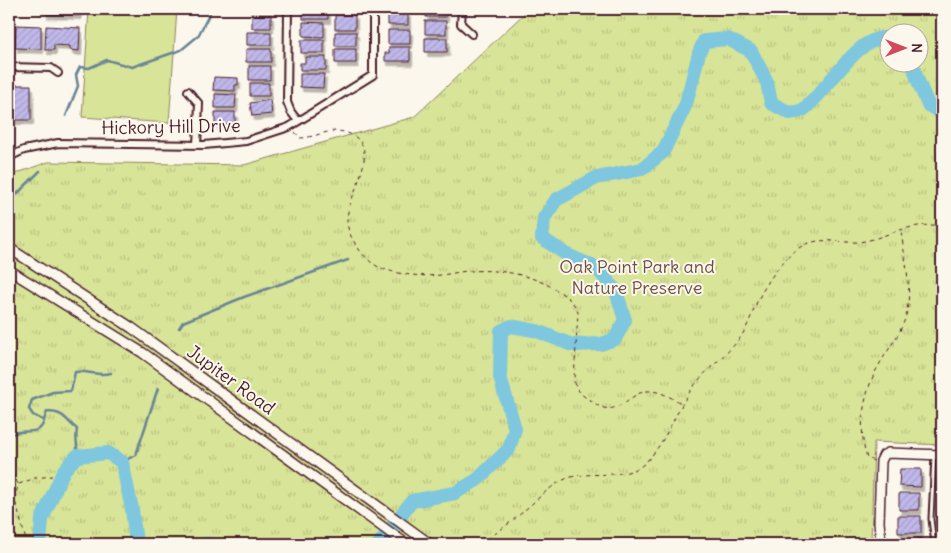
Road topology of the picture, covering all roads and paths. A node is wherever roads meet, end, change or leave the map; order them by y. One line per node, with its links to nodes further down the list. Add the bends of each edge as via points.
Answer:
1 (288, 9): 8 (street, via 287,102)
2 (373, 9): 8 (street, Hickory Hill Drive, via 373,75)
3 (462, 9): 4 (street, via 461,24)
4 (472, 34)
5 (9, 67): 6 (street, via 51,68)
6 (58, 73)
7 (188, 91): 10 (street, via 199,104)
8 (298, 121): 9 (street, Hickory Hill Drive)
9 (289, 126): 10 (street, Hickory Hill Drive, via 246,141); 16 (path, via 300,138 332,131 343,132 359,140 364,158 346,220 356,245 369,261 380,268 410,275 485,270 507,272 547,284 569,298 578,312 574,380 582,396 604,408 615,408 642,392 650,391)
10 (197, 145): 11 (street, Hickory Hill Drive, via 58,143)
11 (9, 156)
12 (942, 225): 13 (path)
13 (901, 230): 16 (path, via 852,243 822,240 807,243 790,255 760,296 739,340 711,366); 18 (path, via 909,292 907,311 892,347 870,382 864,410 866,454 870,460)
14 (9, 248): 24 (main road, Jupiter Road, via 132,328)
15 (9, 270): 23 (main road, Jupiter Road, via 143,353)
16 (683, 404): 25 (path, via 662,444 643,465 625,473 568,478 548,490)
17 (938, 455): 18 (main road, via 888,453); 27 (lane, via 931,519)
18 (882, 458): 26 (main road)
19 (9, 466): 21 (path)
20 (52, 476): 21 (path)
21 (18, 484): 22 (path, via 15,500)
22 (27, 544)
23 (406, 544)
24 (430, 544)
25 (481, 544)
26 (881, 544)
27 (934, 544)

